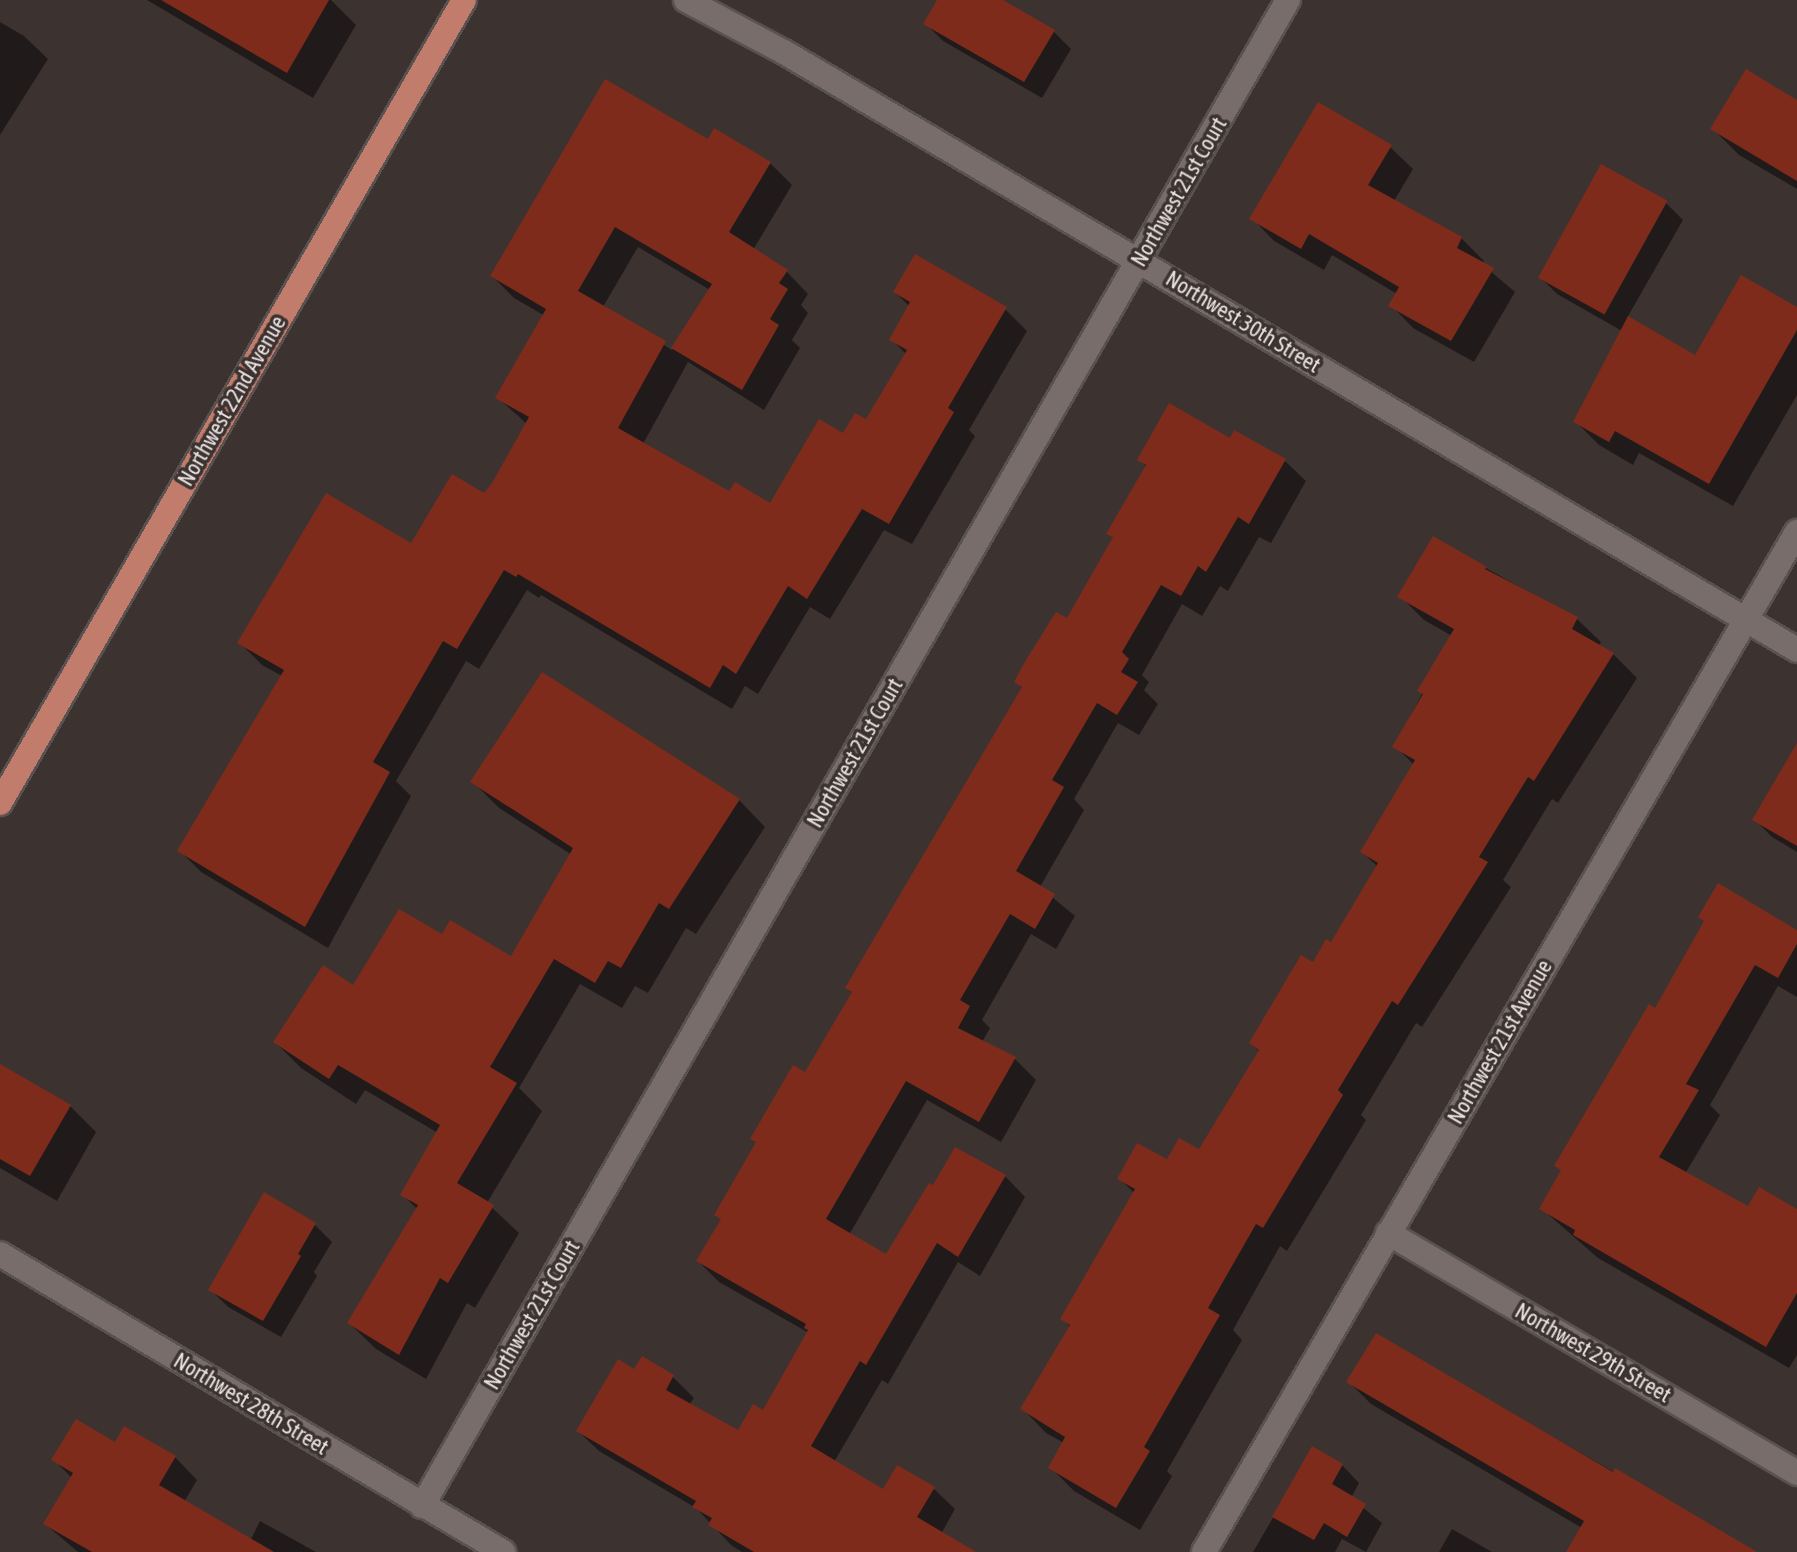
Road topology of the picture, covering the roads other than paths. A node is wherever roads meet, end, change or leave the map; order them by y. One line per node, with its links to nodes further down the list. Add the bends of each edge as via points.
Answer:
1 (464, 0): 8 (main road, Northwest 22nd Avenue)
2 (686, 0): 4 (street, Northwest 30th Street)
3 (1288, 0): 4 (street, Northwest 21st Court)
4 (1139, 260): 6 (street, Northwest 30th Street); 12 (street, Northwest 21st Court)
5 (1797, 532): 6 (street, Northwest 21st Avenue)
6 (1746, 620): 7 (street, Northwest 30th Street); 9 (street, Northwest 21st Avenue)
7 (1797, 650)
8 (0, 803)
9 (1388, 1233): 11 (street, Northwest 29th Street); 14 (street, Northwest 21st Avenue)
10 (0, 1254): 12 (street, Northwest 28th Street)
11 (1797, 1473)
12 (422, 1506): 13 (street, Northwest 28th Street)
13 (503, 1552)
14 (1204, 1552)

